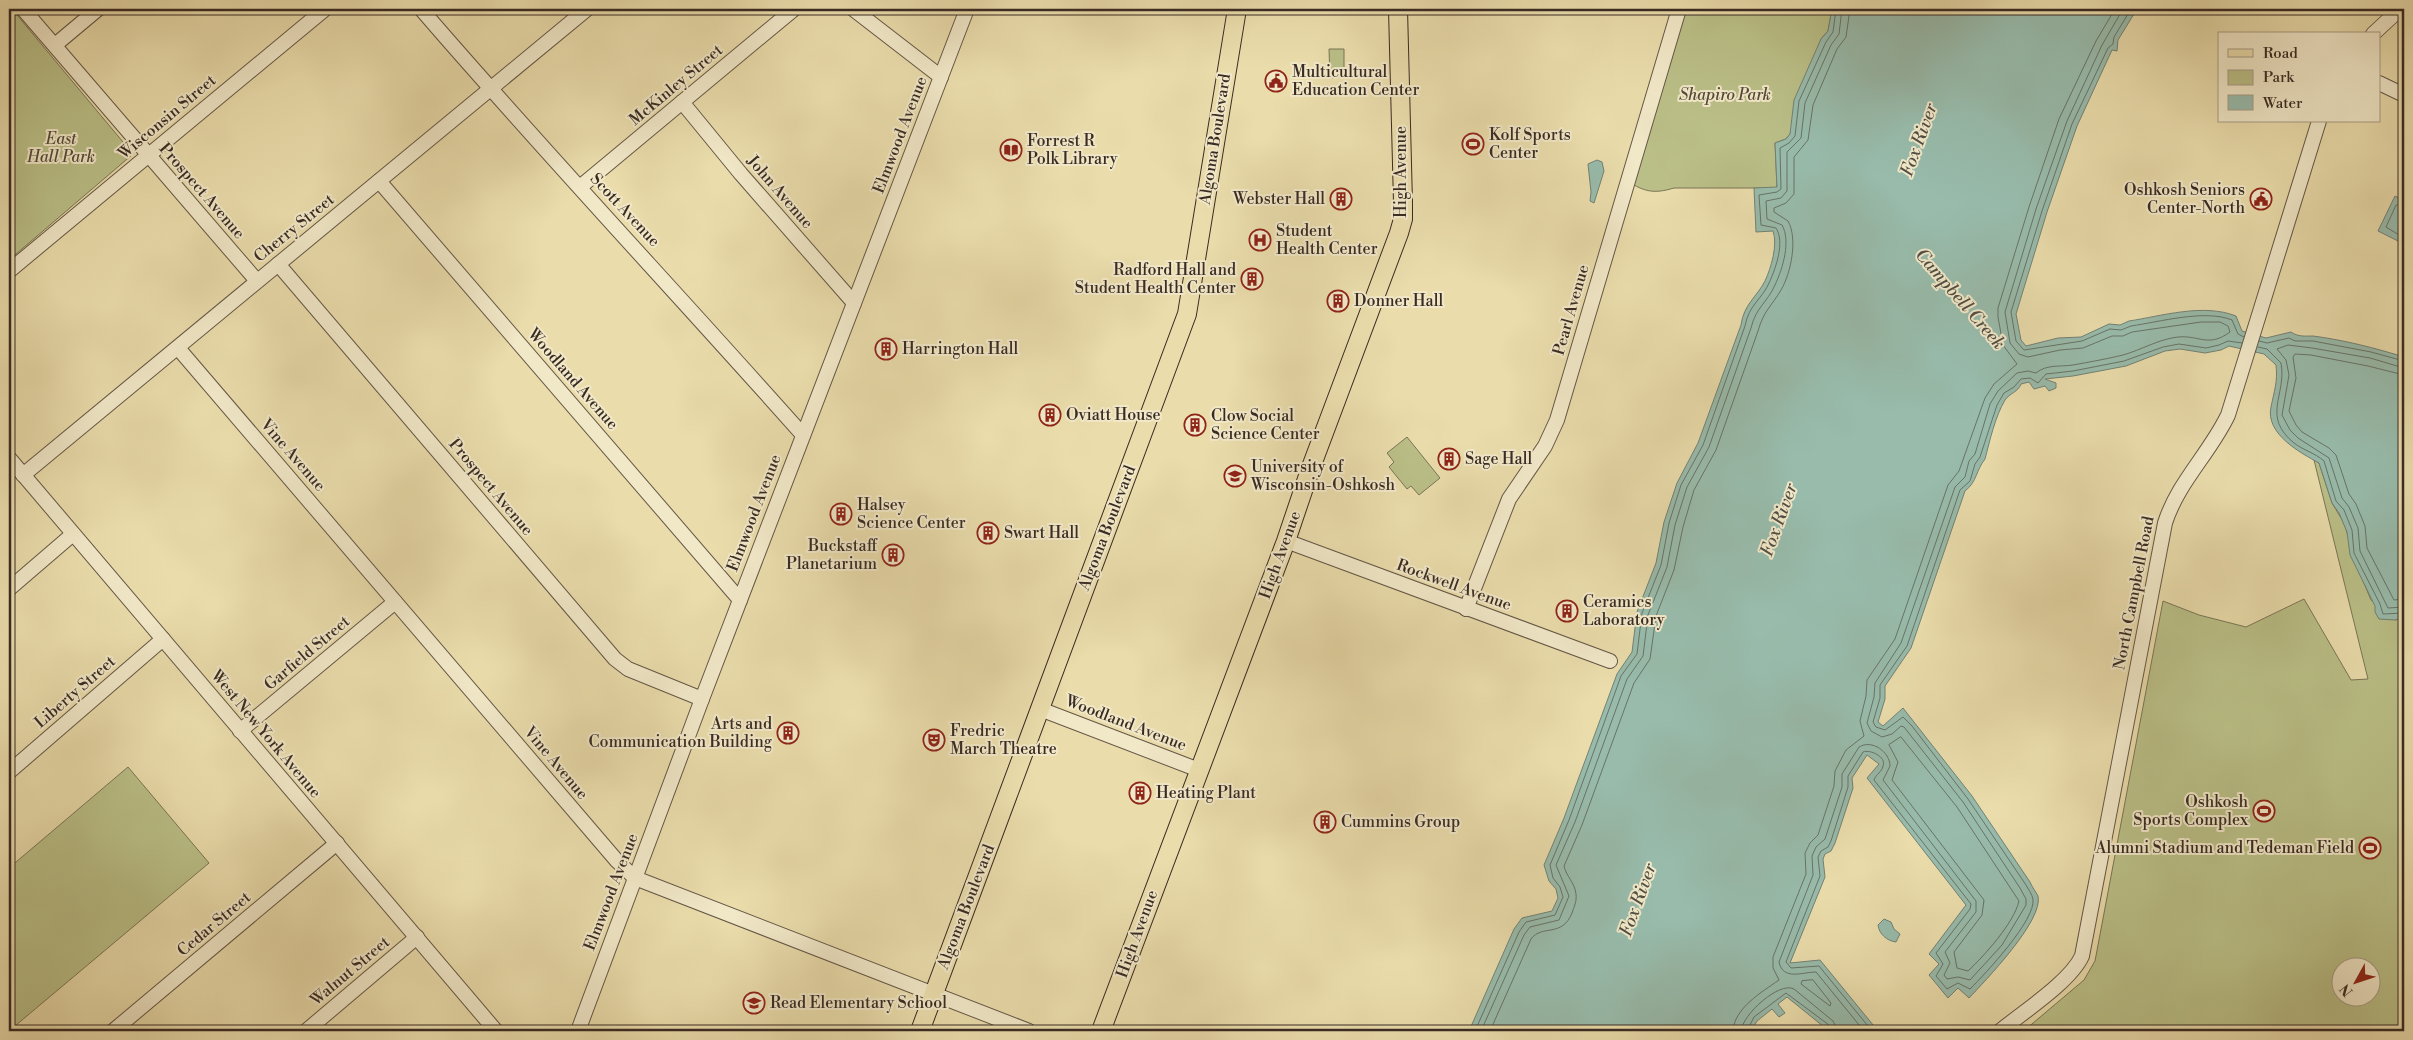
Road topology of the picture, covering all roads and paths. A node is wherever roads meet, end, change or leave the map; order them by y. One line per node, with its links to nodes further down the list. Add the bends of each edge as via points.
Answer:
1 (23, 9): 14 (street, Prospect Avenue)
2 (98, 9): 14 (street)
3 (325, 9): 21 (street, Wisconsin Street)
4 (421, 9): 17 (street, Scott Avenue)
5 (586, 9): 17 (street, Cherry Street)
6 (794, 9): 19 (street, McKinley Street)
7 (853, 9): 15 (street)
8 (967, 9): 15 (street, Elmwood Avenue)
9 (1236, 9): 41 (main road, Algoma Boulevard, via 1187,314)
10 (1398, 9): 33 (main road, High Avenue, via 1403,219)
11 (1679, 9): 37 (street, Pearl Avenue, via 1557,420 1545,446 1510,499)
12 (2400, 9): 13 (street)
13 (2376, 32)
14 (55, 45): 21 (street, Prospect Avenue)
15 (941, 77): 27 (street, Elmwood Avenue)
16 (2380, 83): 18 (street)
17 (490, 89): 22 (street, Cherry Street); 23 (street, Scott Avenue)
18 (2404, 95)
19 (682, 102): 23 (street, McKinley Street); 27 (street, John Avenue)
20 (2319, 122): 56 (street, North Campbell Road, via 2228,415 2179,489 2163,529 2082,956 2064,979)
21 (148, 155): 25 (street, Wisconsin Street); 26 (street, Prospect Avenue)
22 (380, 181): 24 (street, Cherry Street); 35 (street, Woodland Avenue)
23 (580, 187): 29 (street, Scott Avenue)
24 (278, 264): 26 (street, Cherry Street); 40 (street, Prospect Avenue, via 615,659 628,669)
25 (9, 271)
26 (257, 281): 28 (street, Cherry Street)
27 (854, 303): 29 (street, Elmwood Avenue)
28 (178, 348): 31 (street, Cherry Street); 36 (street, Vine Avenue)
29 (803, 435): 35 (street, Elmwood Avenue)
30 (9, 458): 31 (street, West New York Avenue)
31 (23, 475): 32 (street, West New York Avenue)
32 (73, 534): 34 (street); 38 (street, West New York Avenue)
33 (1286, 541): 37 (street, Rockwell Avenue); 43 (main road, High Avenue)
34 (9, 589)
35 (740, 600): 40 (street, Elmwood Avenue)
36 (395, 602): 42 (street, Garfield Street); 46 (street, Vine Avenue)
37 (1466, 609): 39 (street, Rockwell Avenue)
38 (163, 639): 42 (street, West New York Avenue); 44 (street, Liberty Street)
39 (1610, 661)
40 (702, 699): 46 (street, Elmwood Avenue)
41 (1040, 709): 43 (street, Woodland Avenue); 48 (main road, Algoma Boulevard)
42 (240, 731): 45 (street, West New York Avenue)
43 (1199, 770): 55 (main road, High Avenue)
44 (9, 772)
45 (337, 843): 47 (street, West New York Avenue); 49 (street, Cedar Street)
46 (635, 878): 48 (street, Vine Avenue); 52 (street, Elmwood Avenue)
47 (417, 937): 50 (street, Walnut Street); 51 (street, West New York Avenue)
48 (933, 994): 53 (main road, Algoma Boulevard); 54 (street, Vine Avenue)
49 (113, 1031)
50 (306, 1031)
51 (496, 1031)
52 (578, 1031)
53 (920, 1031)
54 (1029, 1031)
55 (1101, 1031)
56 (2000, 1031)

